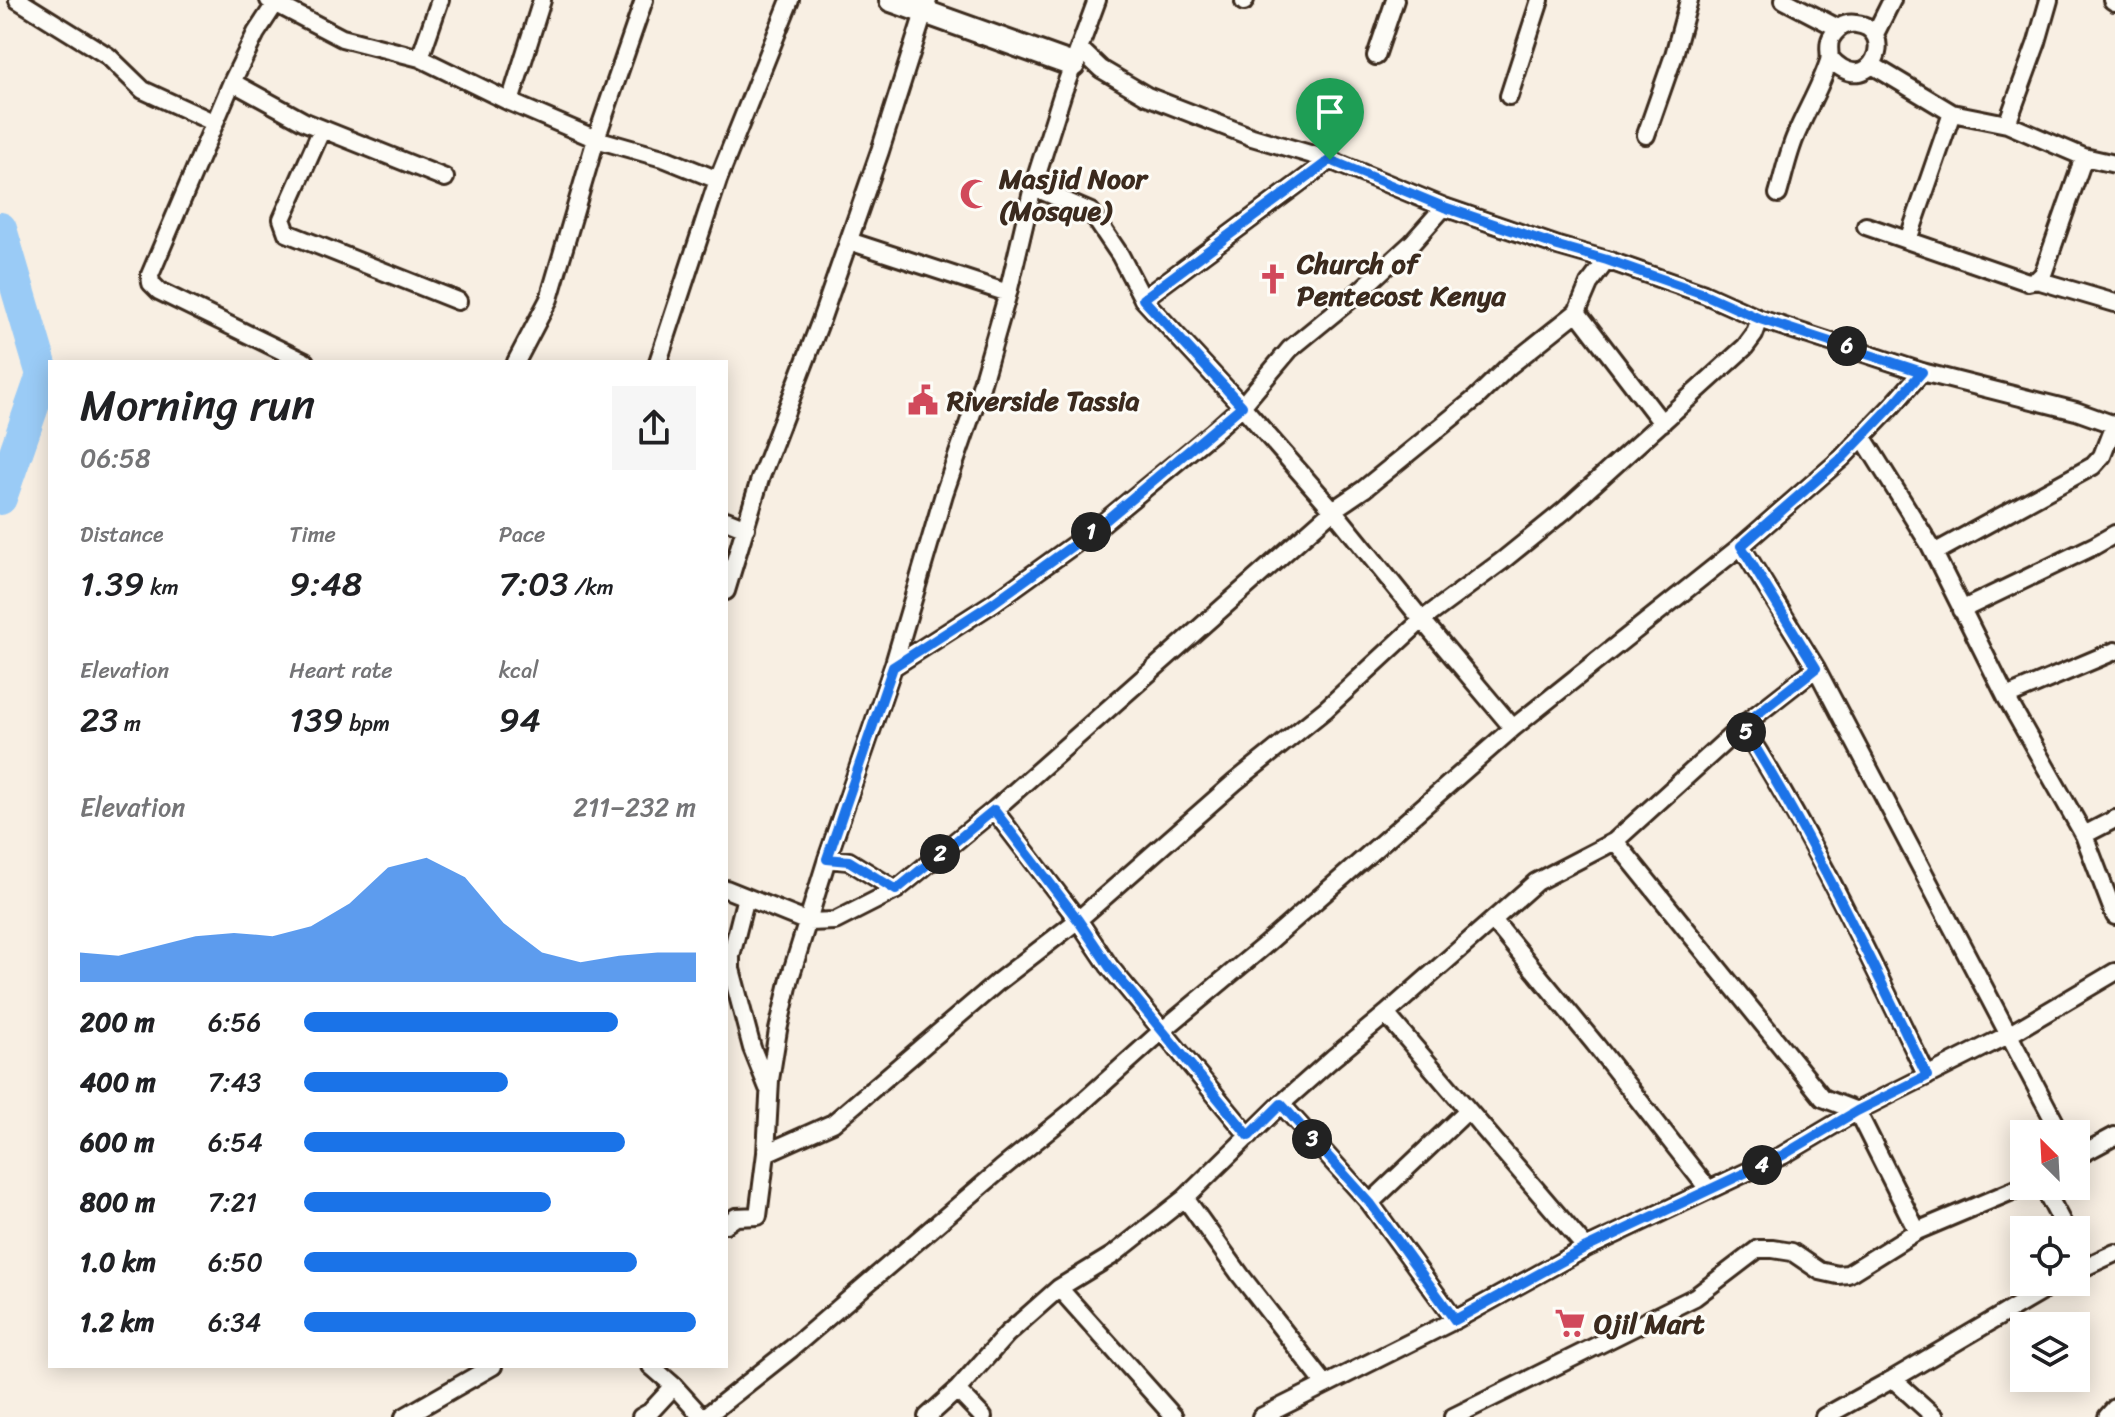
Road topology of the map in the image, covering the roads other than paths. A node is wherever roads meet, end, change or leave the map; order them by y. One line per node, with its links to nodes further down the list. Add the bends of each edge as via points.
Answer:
1 (18, 0): 27 (street, via 108,56 143,90)
2 (440, 0): 20 (street)
3 (542, 0): 25 (street)
4 (644, 0): 31 (street)
5 (790, 0): 36 (street)
6 (891, 0): 15 (street)
7 (1097, 0): 19 (street)
8 (1395, 0): 18 (street)
9 (1540, 0): 24 (street)
10 (1689, 0): 30 (street)
11 (1784, 0): 16 (street)
12 (1892, 0): 17 (street)
13 (2049, 0): 28 (street)
14 (272, 2): 20 (street, via 342,38); 23 (street)
15 (927, 6): 19 (street); 42 (street)
16 (1838, 28): 17 (street, via 1864,25); 21 (street, via 1829,42)
17 (1875, 34): 22 (street, via 1879,50)
18 (1376, 56)
19 (1076, 57): 33 (street, via 1147,96 1252,137); 37 (street)
20 (420, 58): 25 (street)
21 (1830, 58): 22 (street, via 1841,71 1857,73); 38 (street, via 1794,139)
22 (1872, 65): 26 (street)
23 (232, 82): 27 (street); 29 (street)
24 (1509, 96)
25 (510, 102): 31 (street)
26 (1952, 113): 28 (street); 41 (street)
27 (215, 123): 51 (street, via 151,283)
28 (2007, 124): 32 (street)
29 (322, 129): 35 (street); 47 (street, via 282,219 287,233)
30 (1646, 135)
31 (596, 139): 36 (street); 52 (street, via 549,299)
32 (2084, 157): 34 (street); 44 (street)
33 (1330, 160): 39 (street); 46 (street)
34 (2115, 164)
35 (445, 178)
36 (718, 180): 53 (street)
37 (1033, 187): 45 (street); 46 (street, via 1091,212)
38 (1778, 194)
39 (1444, 207): 43 (street); 55 (street, via 1402,253 1290,349)
40 (1866, 226): 41 (street)
41 (1908, 240): 44 (street, via 2028,282)
42 (849, 241): 45 (street); 61 (street)
43 (1607, 260): 49 (street); 50 (street)
44 (2037, 280): 48 (street)
45 (1008, 293): 69 (street)
46 (1143, 299): 55 (street)
47 (458, 301)
48 (2115, 303)
49 (1577, 312): 56 (street); 59 (street)
50 (1760, 319): 54 (street); 56 (street, via 1745,347)
51 (301, 360)
52 (517, 360)
53 (659, 360)
54 (1922, 372): 57 (street); 58 (street)
55 (1242, 406): 59 (street); 69 (street, via 1093,531)
56 (1662, 423): 67 (street, via 1565,510)
57 (2115, 425): 64 (street, via 2093,466)
58 (1862, 436): 63 (street); 64 (street)
59 (1333, 510): 67 (street); 74 (street)
60 (728, 521): 61 (street)
61 (746, 528): 65 (street)
62 (2115, 534): 66 (street)
63 (1741, 546): 70 (street); 73 (street)
64 (1934, 553): 66 (street)
65 (728, 585)
66 (1961, 610): 71 (street)
67 (1422, 620): 73 (street); 83 (street)
68 (2115, 651): 71 (street)
69 (893, 667): 78 (street)
70 (1816, 668): 72 (street); 90 (street)
71 (2006, 697): 76 (street)
72 (1742, 726): 77 (street); 91 (street, via 1779,784)
73 (1513, 728): 89 (street)
74 (994, 810): 80 (street); 83 (street)
75 (2115, 819): 76 (street)
76 (2084, 835): 82 (street)
77 (1615, 841): 84 (street, via 1536,882); 95 (street, via 1823,1098)
78 (827, 859): 80 (street, via 849,861); 85 (street)
79 (728, 890): 81 (street)
80 (896, 890): 85 (street, via 835,921)
81 (746, 897): 85 (street); 86 (street)
82 (2115, 916)
83 (1078, 920): 89 (street); 100 (street, via 833,1123)
84 (1493, 920): 88 (street); 101 (street)
85 (808, 922): 92 (street, via 790,978)
86 (728, 955): 92 (street, via 752,1048)
87 (2115, 972): 90 (street)
88 (1386, 1014): 93 (street); 94 (street)
89 (1163, 1030): 97 (street); 122 (street, via 791,1349)
90 (2010, 1034): 91 (street); 96 (street)
91 (1927, 1076): 95 (street)
92 (769, 1090): 100 (street)
93 (1281, 1104): 97 (street); 104 (street)
94 (1468, 1110): 104 (street); 107 (street)
95 (1857, 1111): 101 (street); 106 (street)
96 (2054, 1120)
97 (1249, 1136): 103 (street)
98 (2115, 1136): 99 (street)
99 (2090, 1149)
100 (766, 1153): 105 (street, via 758,1216)
101 (1709, 1190): 107 (street)
102 (2010, 1192): 106 (street)
103 (1185, 1198): 110 (street, via 1113,1255); 116 (street)
104 (1370, 1203): 112 (street)
105 (728, 1223)
106 (1917, 1231): 127 (street, via 1848,1274 1820,1271 1792,1252 1758,1249 1695,1297)
107 (1586, 1248): 112 (street)
108 (2115, 1253): 109 (street)
109 (2090, 1264)
110 (1059, 1288): 118 (street, via 1007,1334); 125 (street)
111 (2034, 1296): 115 (street)
112 (1455, 1320): 116 (street)
113 (490, 1368): 120 (street)
114 (653, 1368): 117 (street)
115 (1893, 1379): 128 (street); 129 (street)
116 (1325, 1384): 126 (street)
117 (674, 1386): 121 (street); 122 (street)
118 (957, 1390): 123 (street); 124 (street)
119 (2115, 1408): 130 (street)
120 (404, 1417)
121 (641, 1417)
122 (704, 1417)
123 (927, 1417)
124 (983, 1417)
125 (1174, 1417)
126 (1261, 1417)
127 (1453, 1417)
128 (1824, 1417)
129 (1935, 1417)
130 (2107, 1417)

